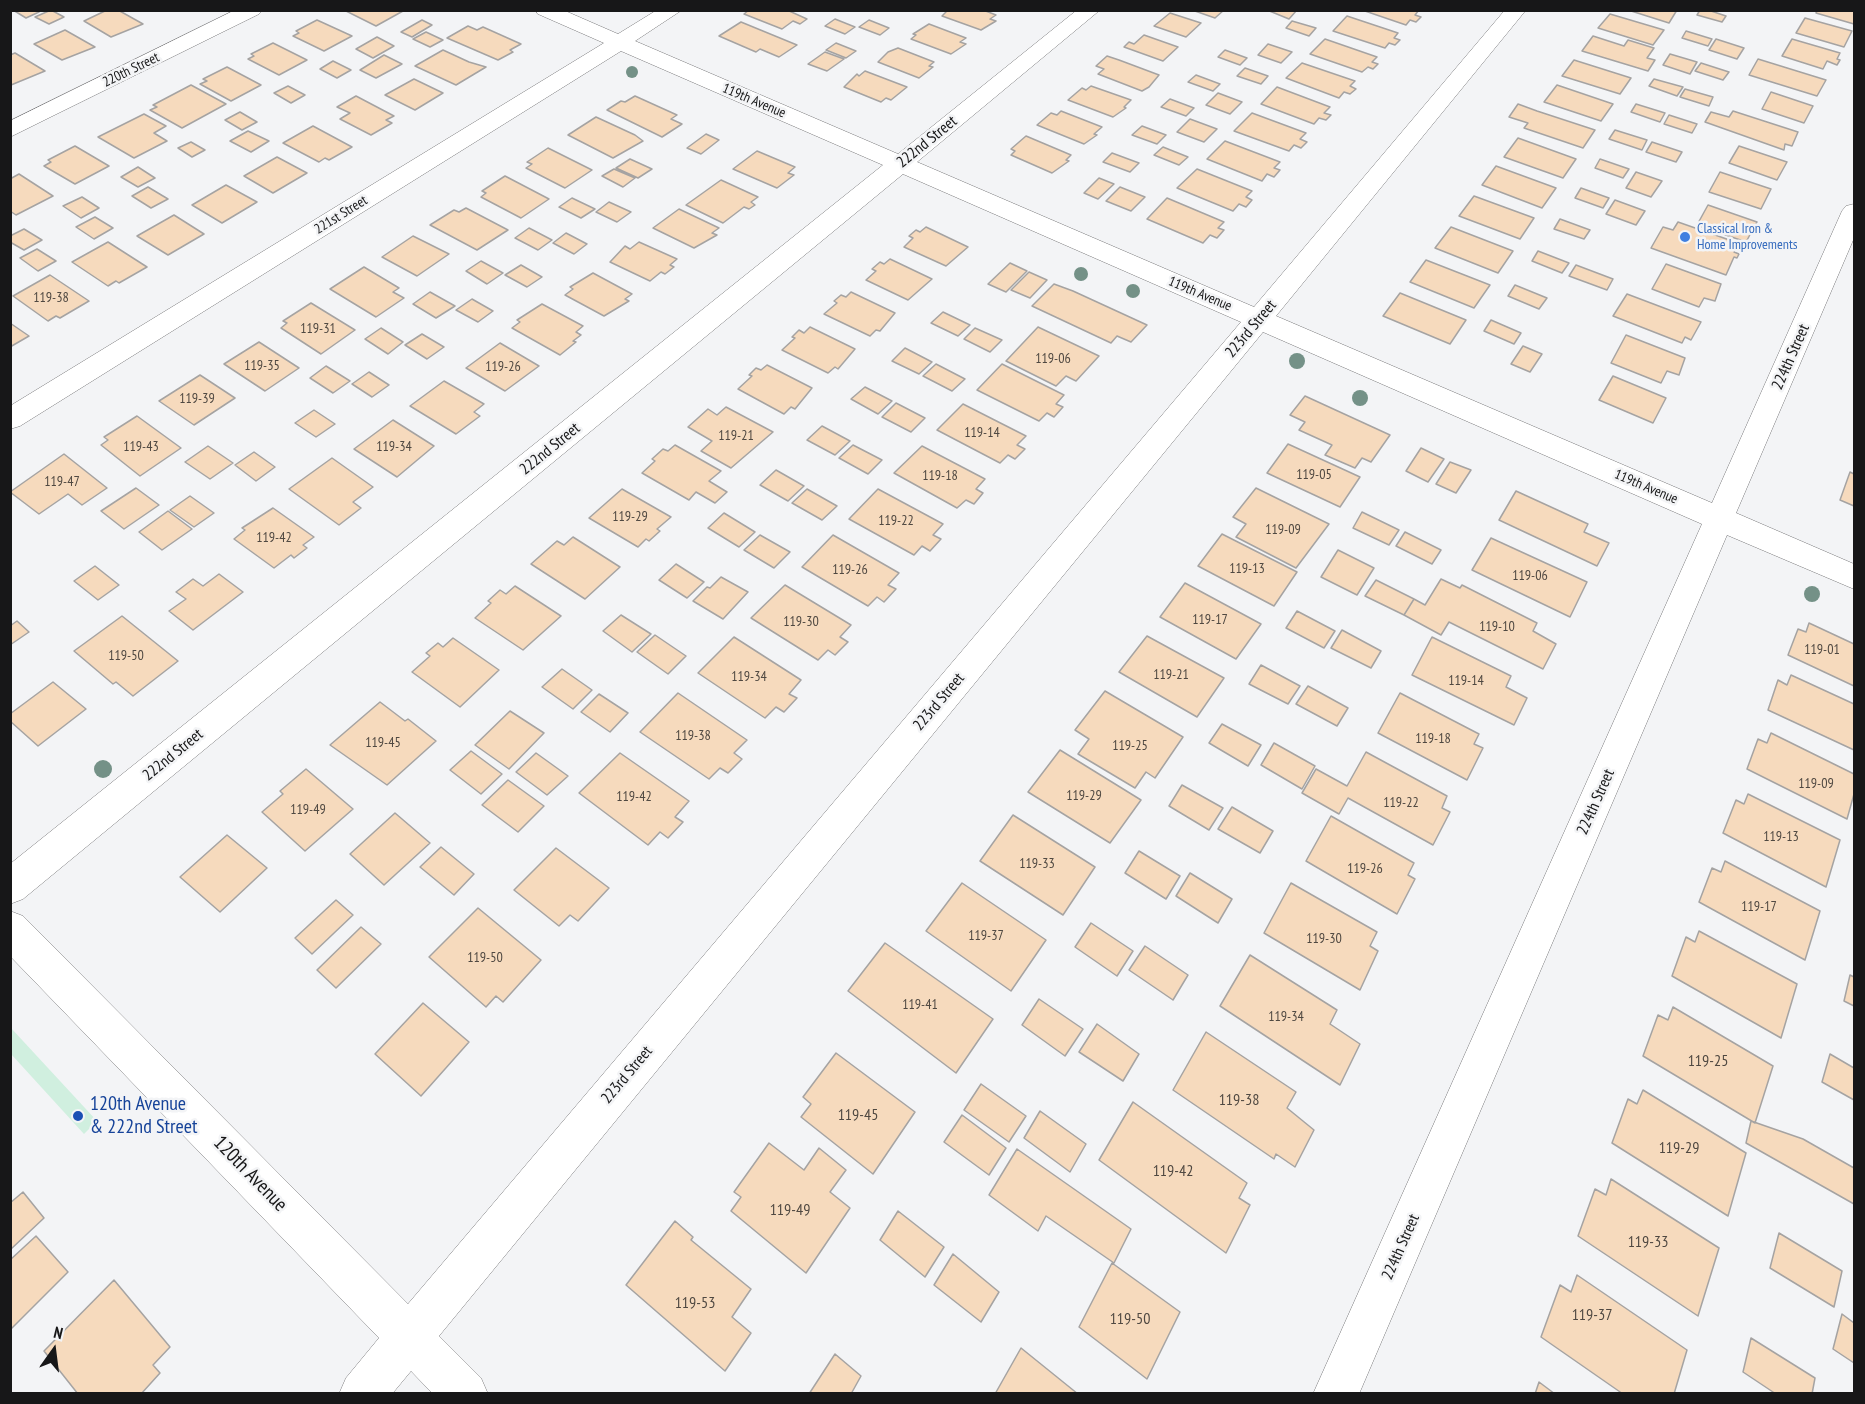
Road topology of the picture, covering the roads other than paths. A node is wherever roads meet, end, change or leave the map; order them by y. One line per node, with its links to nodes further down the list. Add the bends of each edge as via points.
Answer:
1 (252, 10): 7 (street, 220th Street)
2 (545, 10): 6 (street, 119th Avenue)
3 (672, 10): 6 (street, 221st Street)
4 (1090, 10): 8 (street, 222nd Street)
5 (1516, 10): 10 (street, 223rd Street)
6 (619, 43): 8 (street, 119th Avenue); 11 (street, 221st Street)
7 (10, 130)
8 (901, 164): 10 (street, 119th Avenue); 14 (street, 222nd Street)
9 (1854, 211): 12 (street, 224th Street)
10 (1259, 319): 12 (street, 119th Avenue); 16 (street, 223rd Street)
11 (10, 418)
12 (1720, 519): 13 (street, 119th Avenue); 19 (street, 224th Street)
13 (1854, 577)
14 (10, 887)
15 (10, 929): 16 (street, 120th Avenue)
16 (409, 1337): 17 (street, 223rd Street); 18 (street, 120th Avenue)
17 (362, 1394)
18 (465, 1394)
19 (1336, 1394)

